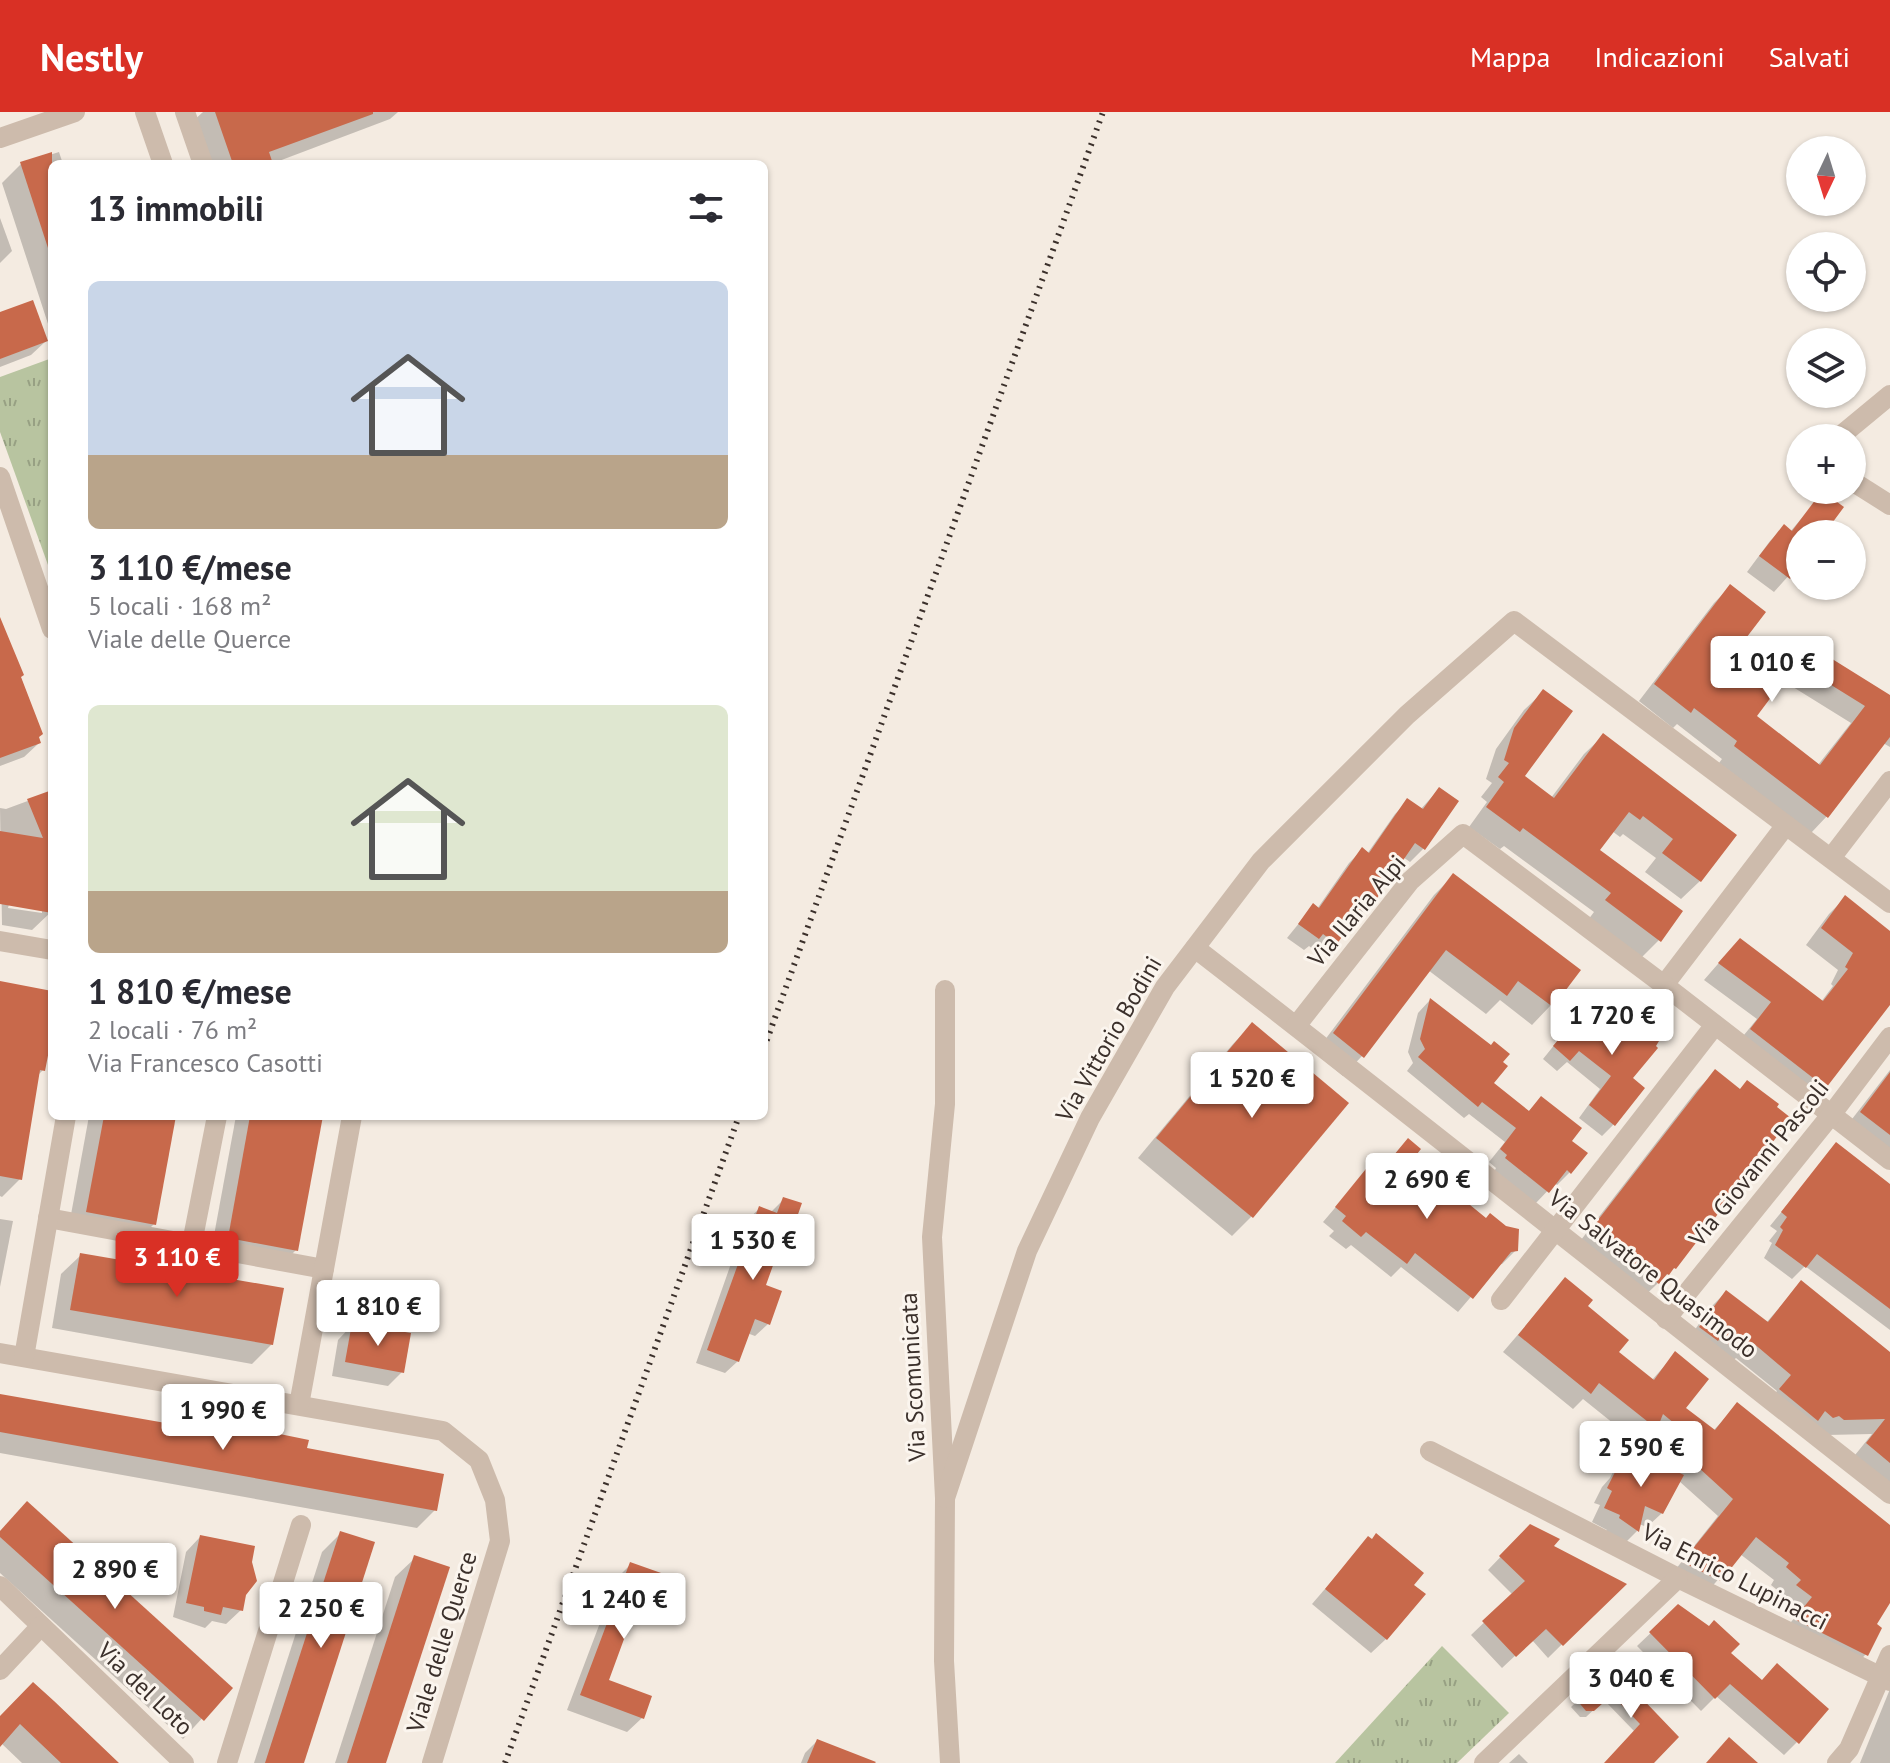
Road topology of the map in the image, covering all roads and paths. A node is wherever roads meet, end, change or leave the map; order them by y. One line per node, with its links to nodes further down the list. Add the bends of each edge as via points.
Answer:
1 (75, 112): 4 (street)
2 (145, 112): 5 (street)
3 (185, 112): 6 (street)
4 (0, 138)
5 (162, 160)
6 (202, 160)
7 (1890, 395): 8 (street)
8 (1855, 424)
9 (0, 477): 12 (street)
10 (1866, 490): 11 (street)
11 (1890, 505)
12 (46, 597)
13 (1890, 781): 15 (street)
14 (1786, 825): 15 (street); 18 (street, Via Vittorio Bodini, via 1514,621 1407,715 1261,861); 20 (street)
15 (1831, 858): 16 (street)
16 (1890, 903)
17 (0, 941): 19 (street)
18 (1195, 948): 23 (street, Via Salvatore Quasimodo); 41 (street, Via Vittorio Bodini, via 1165,987 1090,1118 1027,1251)
19 (48, 949)
20 (1664, 985): 22 (street); 23 (street, Via Ilaria Alpi, via 1463,834 1410,881)
21 (945, 990): 41 (street, Via Scomunicata, via 945,1104 932,1237)
22 (1715, 1025): 25 (street); 31 (street)
23 (1296, 1026): 31 (street, Via Salvatore Quasimodo)
24 (1890, 1037): 25 (street, Via Giovanni Pascoli)
25 (1831, 1115): 29 (street); 35 (street, Via Giovanni Pascoli)
26 (65, 1120): 30 (street)
27 (216, 1120): 32 (street)
28 (351, 1120): 33 (street)
29 (1890, 1160)
30 (48, 1218): 32 (street); 37 (street)
31 (1557, 1231): 34 (street); 35 (street, Via Salvatore Quasimodo)
32 (192, 1243): 33 (street)
33 (324, 1269): 38 (street)
34 (1501, 1300)
35 (1666, 1319): 40 (street, Via Salvatore Quasimodo)
36 (0, 1353): 37 (street, Viale delle Querce)
37 (24, 1357): 38 (street, Viale delle Querce)
38 (299, 1405): 51 (street, Viale delle Querce, via 443,1431 479,1460 495,1500 500,1541)
39 (1430, 1451): 43 (street, Via Enrico Lupinacci)
40 (1890, 1494)
41 (945, 1498): 52 (street, Via Scomunicata, via 944,1661)
42 (301, 1525): 50 (street)
43 (1678, 1578): 48 (street, Via Enrico Lupinacci); 53 (street)
44 (0, 1586): 45 (street, Via del Loto)
45 (41, 1626): 47 (street); 49 (street, Via del Loto)
46 (1890, 1655): 48 (street)
47 (0, 1670)
48 (1884, 1679): 54 (street)
49 (184, 1763)
50 (227, 1763)
51 (432, 1763)
52 (950, 1763)
53 (1484, 1763)
54 (1837, 1763)

